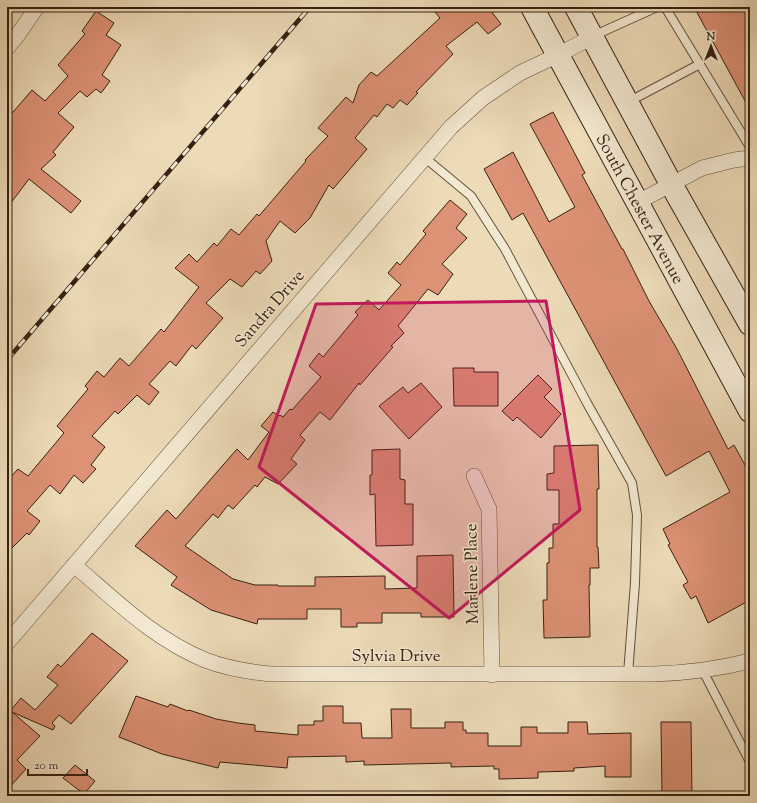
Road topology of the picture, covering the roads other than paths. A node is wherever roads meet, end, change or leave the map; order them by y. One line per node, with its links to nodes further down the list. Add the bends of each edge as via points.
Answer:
1 (37, 7): 7 (street)
2 (532, 7): 8 (main road, South Chester Avenue)
3 (576, 7): 6 (main road)
4 (657, 7): 6 (lane)
5 (666, 7): 9 (lane)
6 (592, 37): 8 (street, Sandra Drive); 10 (main road)
7 (7, 48)
8 (558, 55): 12 (street, Sandra Drive, via 520,73 483,98 451,127); 15 (main road, South Chester Avenue)
9 (700, 64): 10 (lane); 11 (lane)
10 (628, 103): 14 (main road)
11 (750, 147)
12 (424, 157): 19 (street, Sandra Drive); 24 (lane, via 471,196 505,249 632,483 637,515)
13 (750, 158): 14 (street, via 702,168)
14 (672, 184): 15 (street); 16 (main road)
15 (638, 202): 17 (main road, South Chester Avenue)
16 (750, 324)
17 (750, 411)
18 (474, 476): 23 (street, Marlene Place, via 489,509)
19 (74, 565): 20 (street, Sandra Drive); 23 (street, Sylvia Drive, via 148,628 174,645 206,660 244,671 271,674)
20 (7, 643)
21 (750, 661): 22 (street, Sylvia Drive)
22 (703, 671): 24 (street, Sylvia Drive); 25 (lane)
23 (492, 674): 24 (street, Sylvia Drive)
24 (628, 674)
25 (750, 762)

